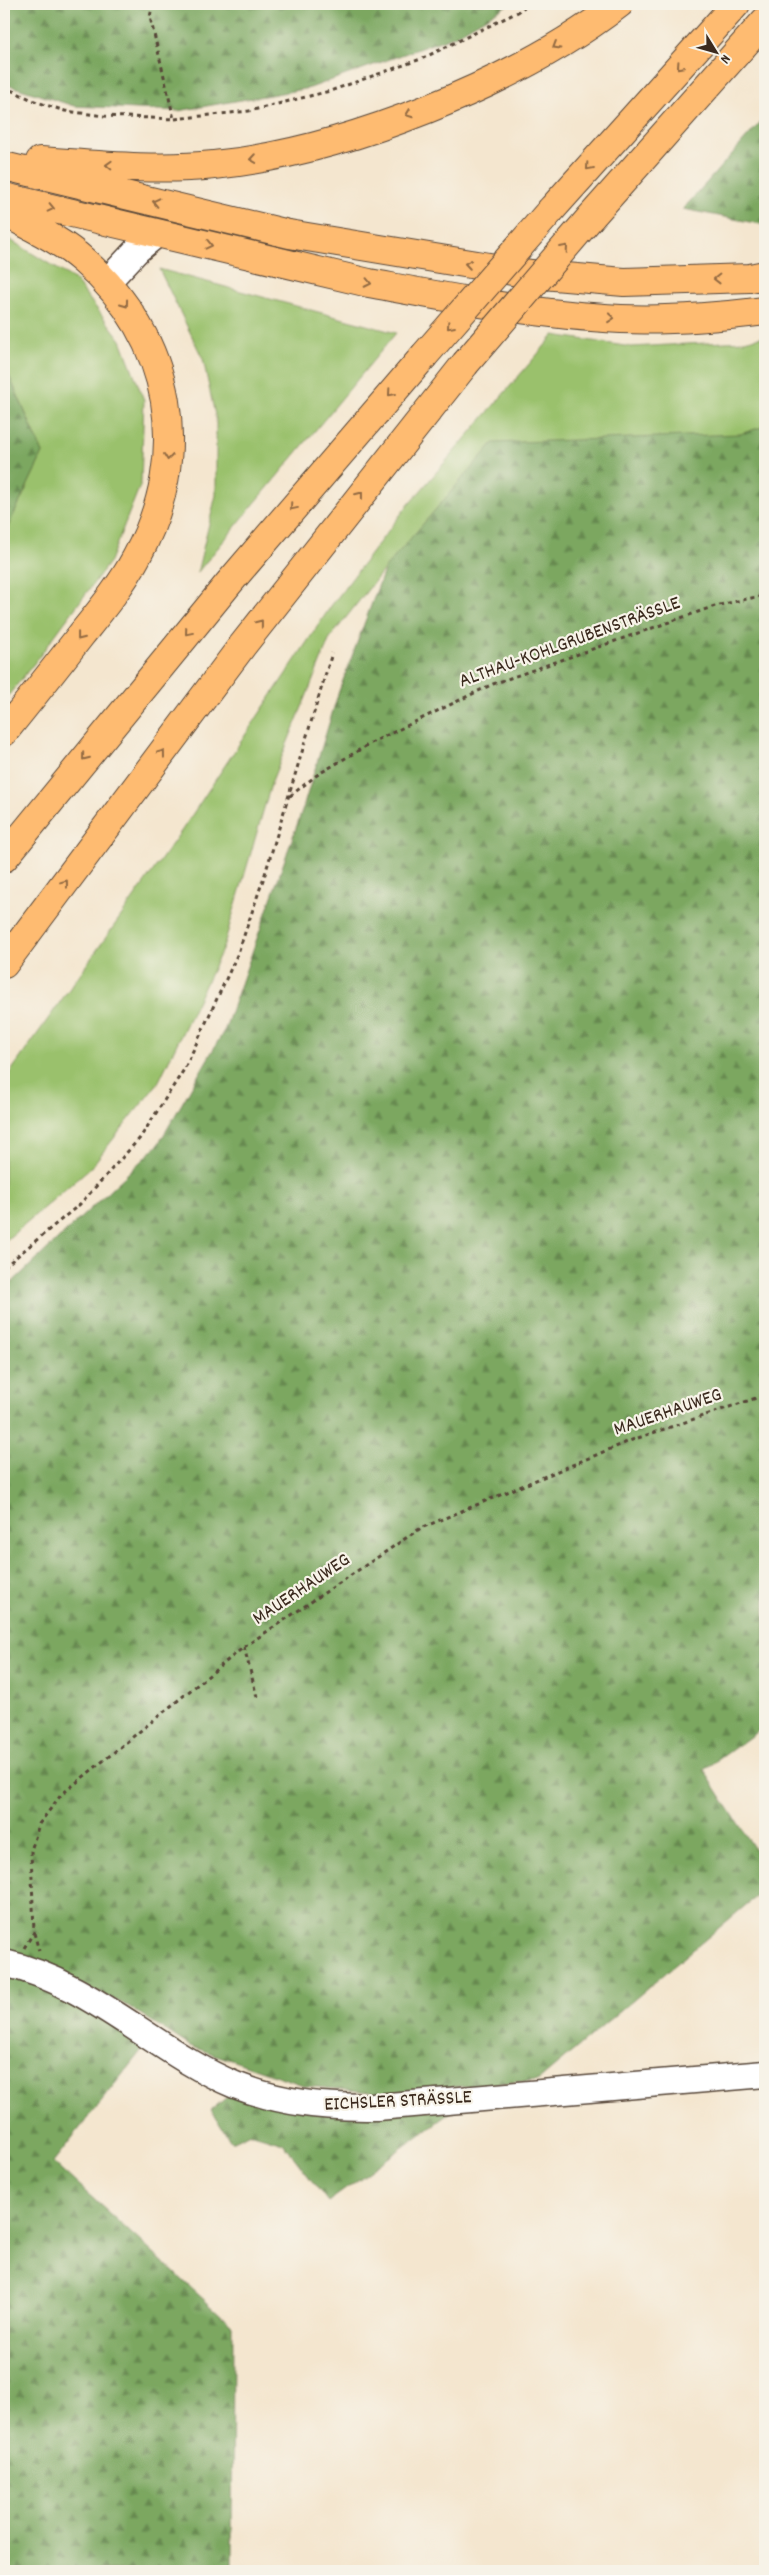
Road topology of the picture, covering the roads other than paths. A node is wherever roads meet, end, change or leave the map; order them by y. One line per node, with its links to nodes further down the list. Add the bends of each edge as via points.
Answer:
1 (619, 4): 4 (highway, one-way to 4, via 548,51 494,79 396,120 306,148 214,165 175,167)
2 (736, 4): 13 (highway, one-way to 13, bridge, via 551,210 216,598)
3 (765, 21): 14 (highway, one-way to 3, bridge, via 242,646 464,364)
4 (4, 159)
5 (4, 166): 9 (highway, one-way to 5, via 624,282 531,274 289,234)
6 (4, 197): 8 (highway, one-way to 8)
7 (4, 212): 10 (highway, via 63,245)
8 (158, 234): 10 (street, via 137,250); 11 (highway, one-way to 11, via 369,283 563,313 620,319 666,319)
9 (765, 275)
10 (107, 282): 12 (highway, one-way to 12, via 143,333 159,371 168,421 169,449 164,486 151,528 136,559 110,599)
11 (765, 311)
12 (4, 732)
13 (4, 858)
14 (40, 916): 15 (street); 16 (highway)
15 (4, 952)
16 (4, 964)
17 (6, 1964): 18 (street, EICHSLER STRÄSSLE, via 52,1980 104,2007 194,2064 234,2084 278,2100 321,2107 377,2107)
18 (765, 2074)

